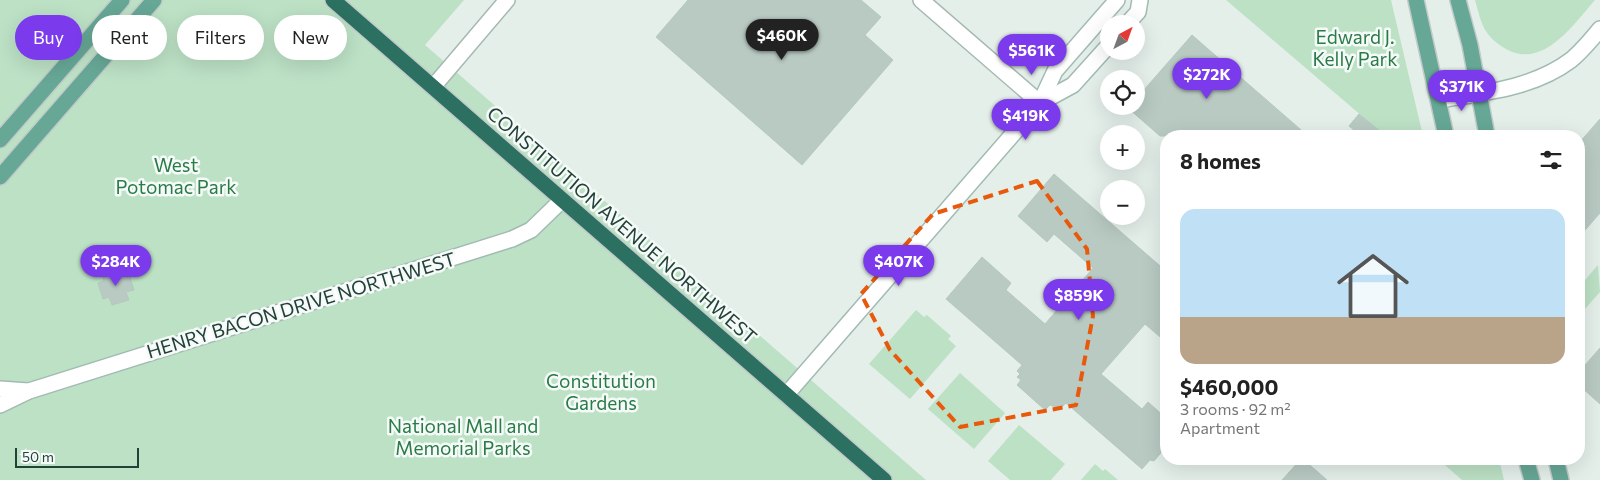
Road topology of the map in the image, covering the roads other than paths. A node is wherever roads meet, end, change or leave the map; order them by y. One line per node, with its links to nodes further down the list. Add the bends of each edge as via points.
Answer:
1 (122, 0): 19 (main road)
2 (154, 0): 20 (main road)
3 (332, 0): 13 (highway, CONSTITUTION AVENUE NORTHWEST)
4 (508, 0): 13 (street)
5 (922, 0): 16 (street)
6 (1117, 0): 16 (street, via 1055,71)
7 (1140, 0): 10 (street)
8 (1416, 0): 15 (main road)
9 (1458, 0): 14 (main road)
10 (1136, 15)
11 (1600, 29): 14 (street, via 1572,59 1549,74)
12 (1100, 55): 16 (street, via 1073,85)
13 (433, 87): 21 (highway, CONSTITUTION AVENUE NORTHWEST)
14 (1479, 94): 15 (street); 18 (main road)
15 (1439, 100): 17 (main road)
16 (1040, 103): 24 (street)
17 (1445, 130)
18 (1486, 130)
19 (0, 140)
20 (0, 177)
21 (562, 200): 23 (street, HENRY BACON DRIVE NORTHWEST, via 531,230 512,239); 24 (highway, CONSTITUTION AVENUE NORTHWEST)
22 (0, 389): 23 (street)
23 (29, 391): 25 (street)
24 (786, 394): 28 (highway, CONSTITUTION AVENUE NORTHWEST)
25 (0, 405)
26 (1528, 465): 29 (main road)
27 (1557, 465): 30 (main road)
28 (884, 480)
29 (1532, 480)
30 (1561, 480)

